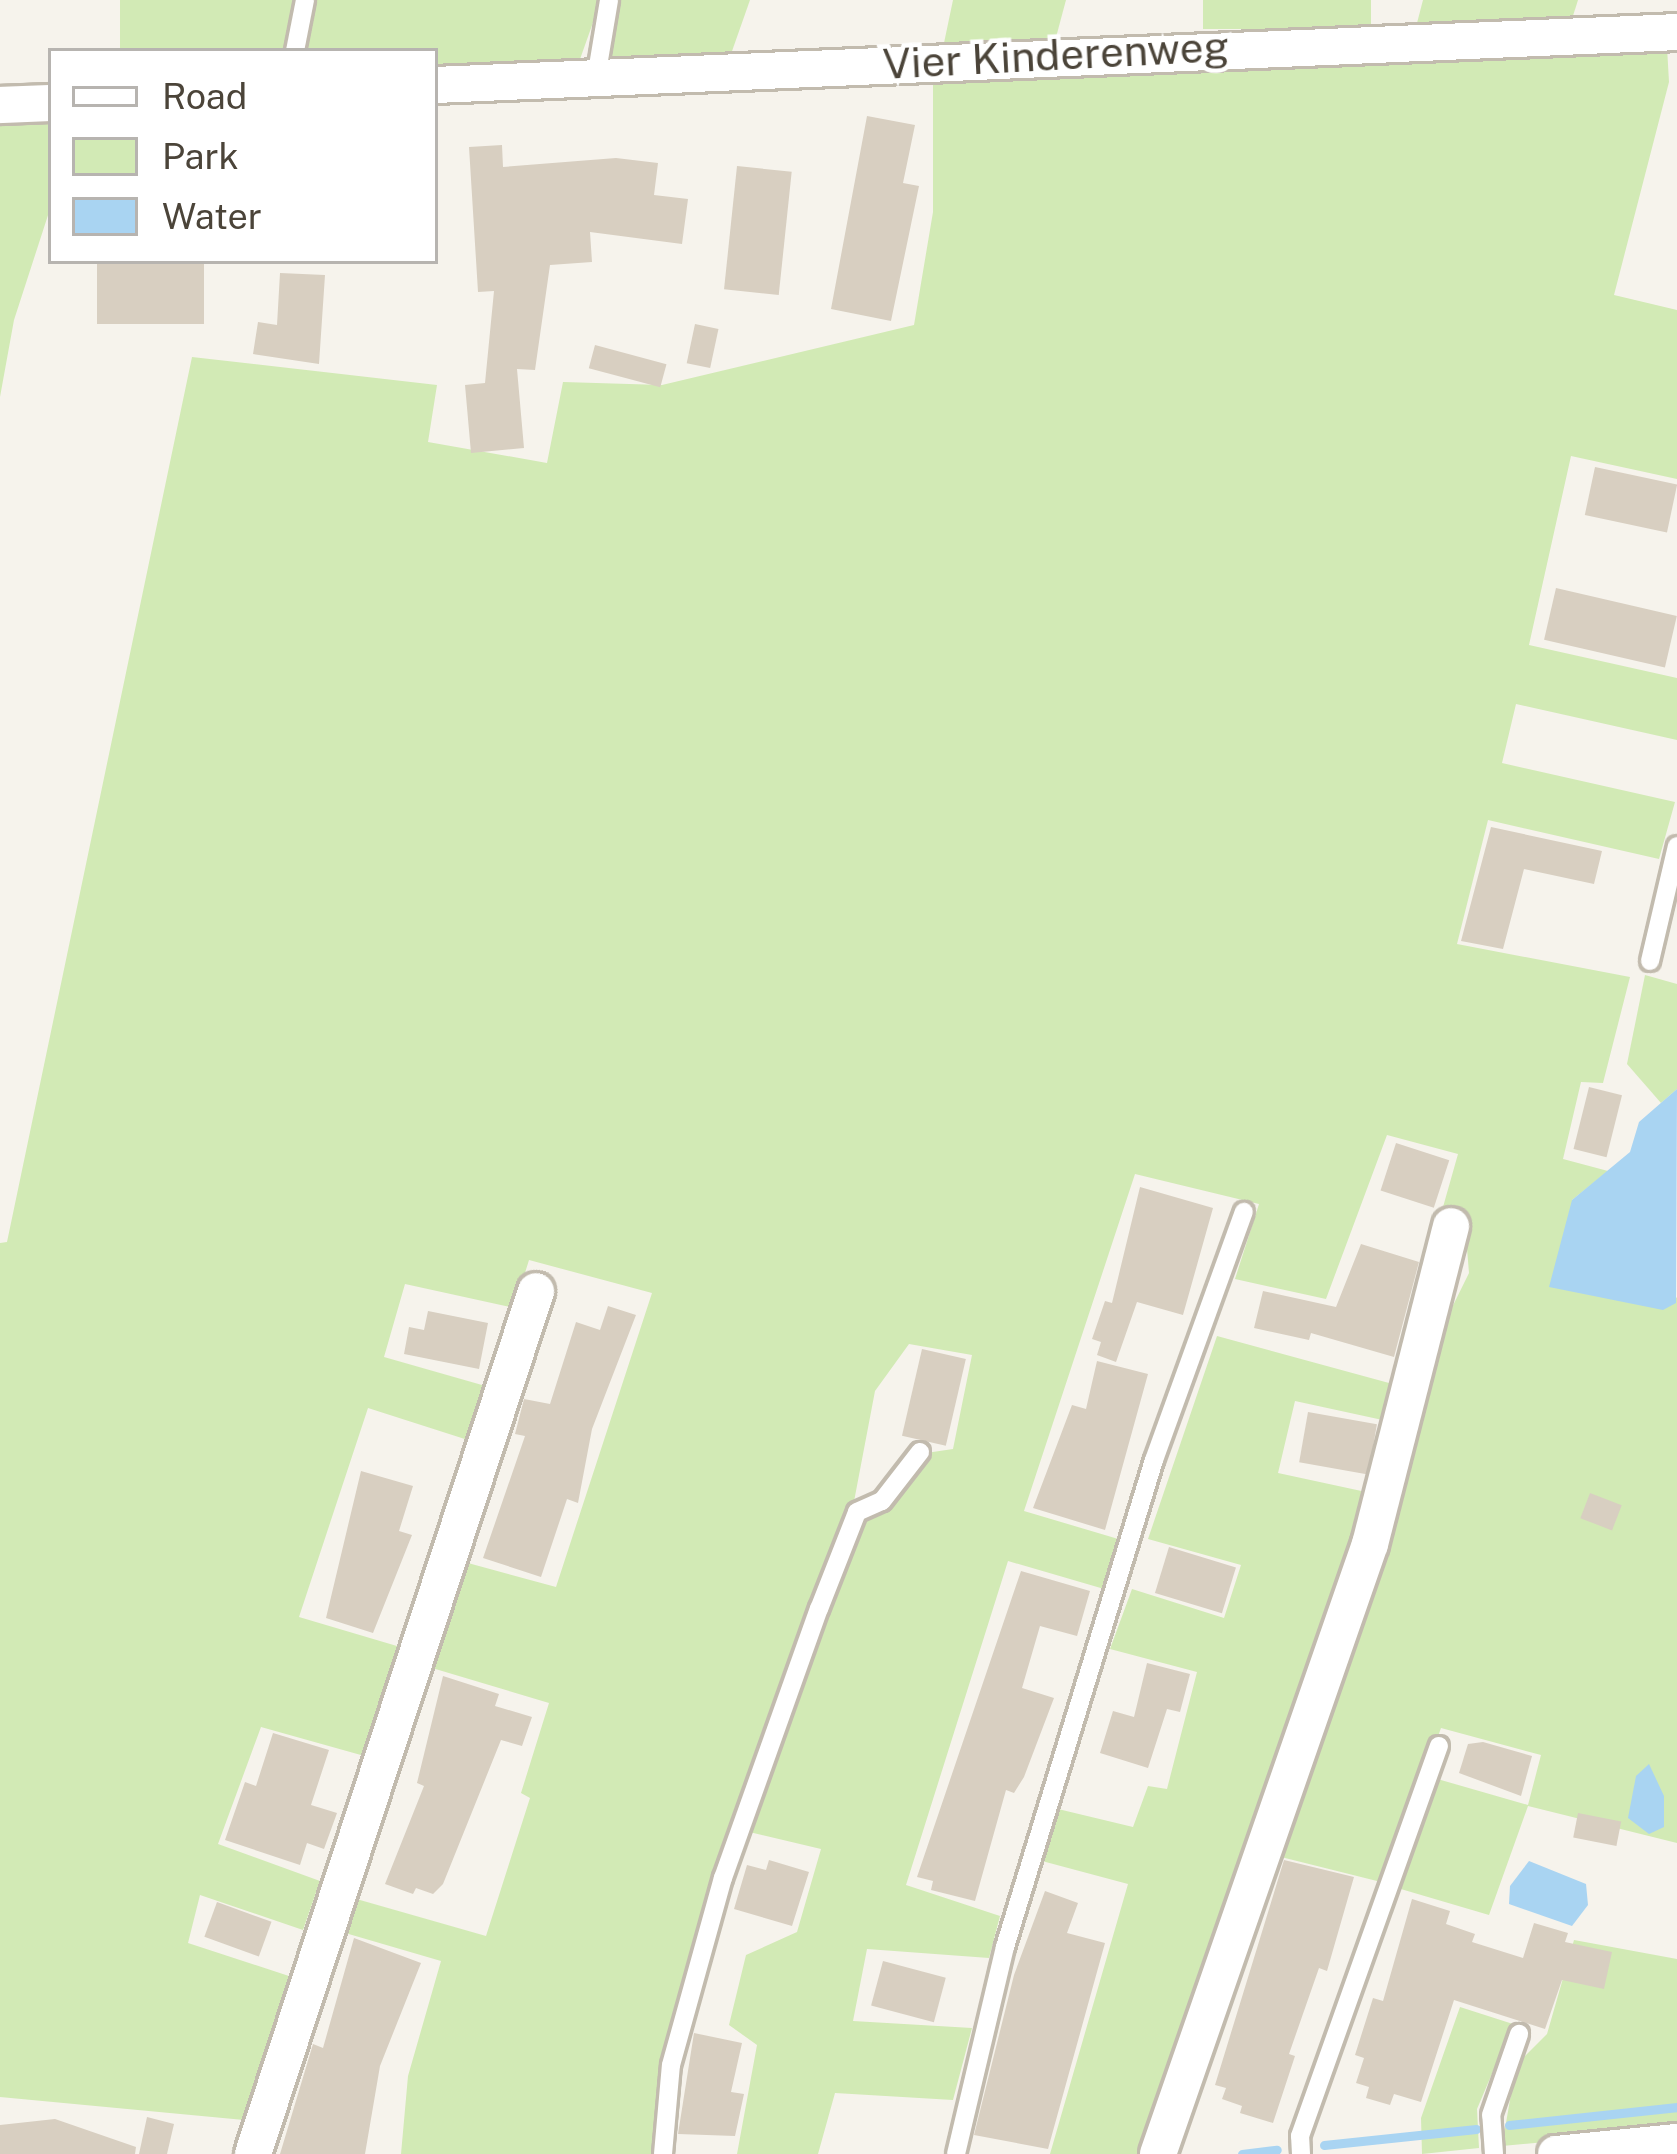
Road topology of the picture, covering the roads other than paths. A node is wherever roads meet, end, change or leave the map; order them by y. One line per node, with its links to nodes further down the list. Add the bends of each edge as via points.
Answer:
1 (304, 0): 4 (lane)
2 (609, 0): 5 (lane)
3 (1677, 32): 5 (street, Vier Kinderenweg)
4 (296, 48)
5 (596, 78): 6 (street, Vier Kinderenweg)
6 (438, 85)
7 (48, 103): 8 (street)
8 (0, 105)
9 (1677, 846): 10 (lane)
10 (1650, 961)
11 (1244, 1212): 20 (lane, via 1154,1460 1117,1602 1005,1947)
12 (1451, 1226): 21 (street, via 1370,1544)
13 (536, 1292): 18 (street)
14 (920, 1452): 19 (lane, via 882,1502 856,1512 819,1609 723,1878 671,2065)
15 (1439, 1746): 22 (lane, via 1300,2136)
16 (1519, 2033): 23 (lane, via 1491,2115)
17 (1677, 2142): 24 (street)
18 (253, 2154)
19 (663, 2154)
20 (956, 2154)
21 (1158, 2154)
22 (1301, 2154)
23 (1494, 2154)
24 (1556, 2154)

